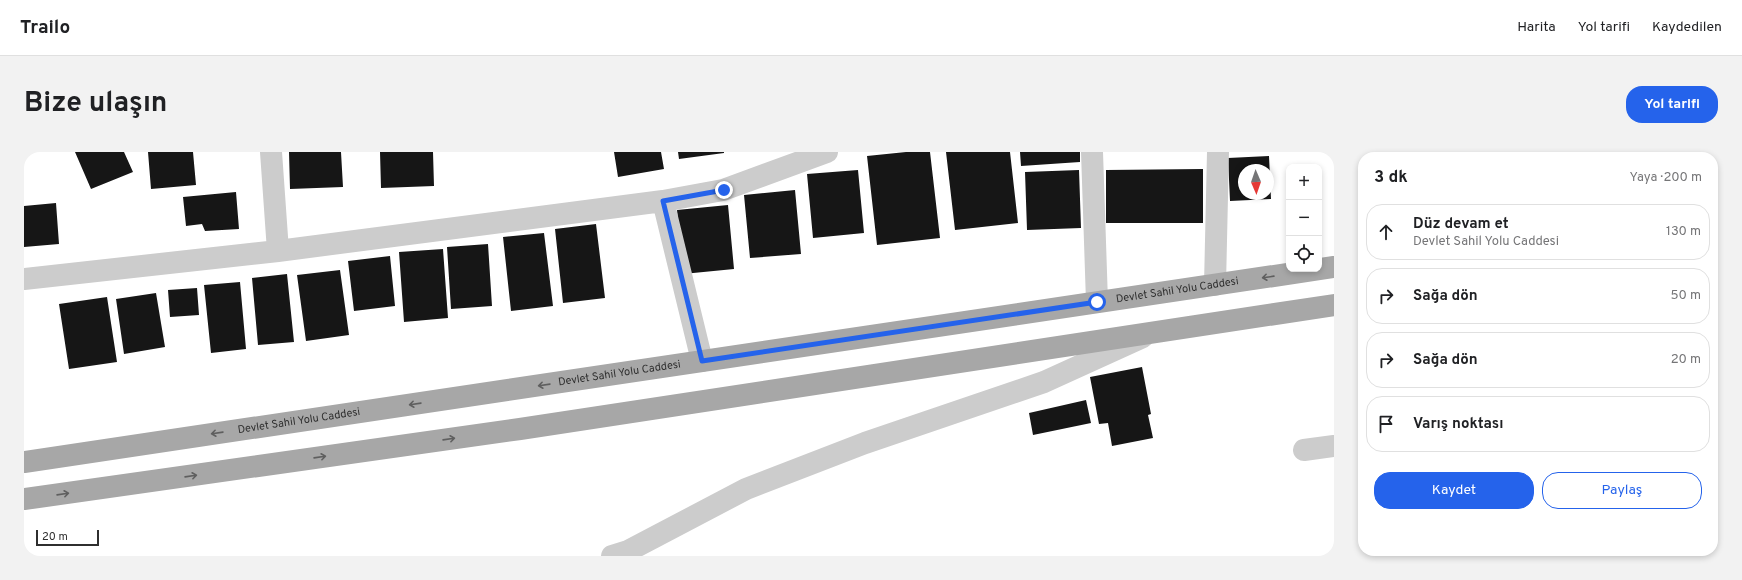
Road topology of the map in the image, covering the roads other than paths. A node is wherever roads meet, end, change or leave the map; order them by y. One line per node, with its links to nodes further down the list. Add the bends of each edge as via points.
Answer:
1 (271, 152): 6 (street)
2 (827, 152): 5 (street, via 724,190)
3 (1092, 152): 10 (street)
4 (1218, 152): 9 (street)
5 (663, 201): 6 (street); 13 (street)
6 (278, 251): 8 (street)
7 (1334, 267): 9 (main road, Devlet Sahil Yolu Caddesi, one-way to 9)
8 (24, 279)
9 (1215, 285): 10 (main road, Devlet Sahil Yolu Caddesi)
10 (1097, 302): 13 (main road, Devlet Sahil Yolu Caddesi)
11 (1334, 305): 12 (main road)
12 (1153, 333): 17 (main road, one-way to 12, via 520,429); 18 (street, via 1044,382 865,443 746,489 628,551)
13 (702, 361): 16 (main road, Devlet Sahil Yolu Caddesi, one-way to 16)
14 (1334, 446): 15 (street)
15 (1304, 450)
16 (24, 462)
17 (24, 499)
18 (612, 556)

